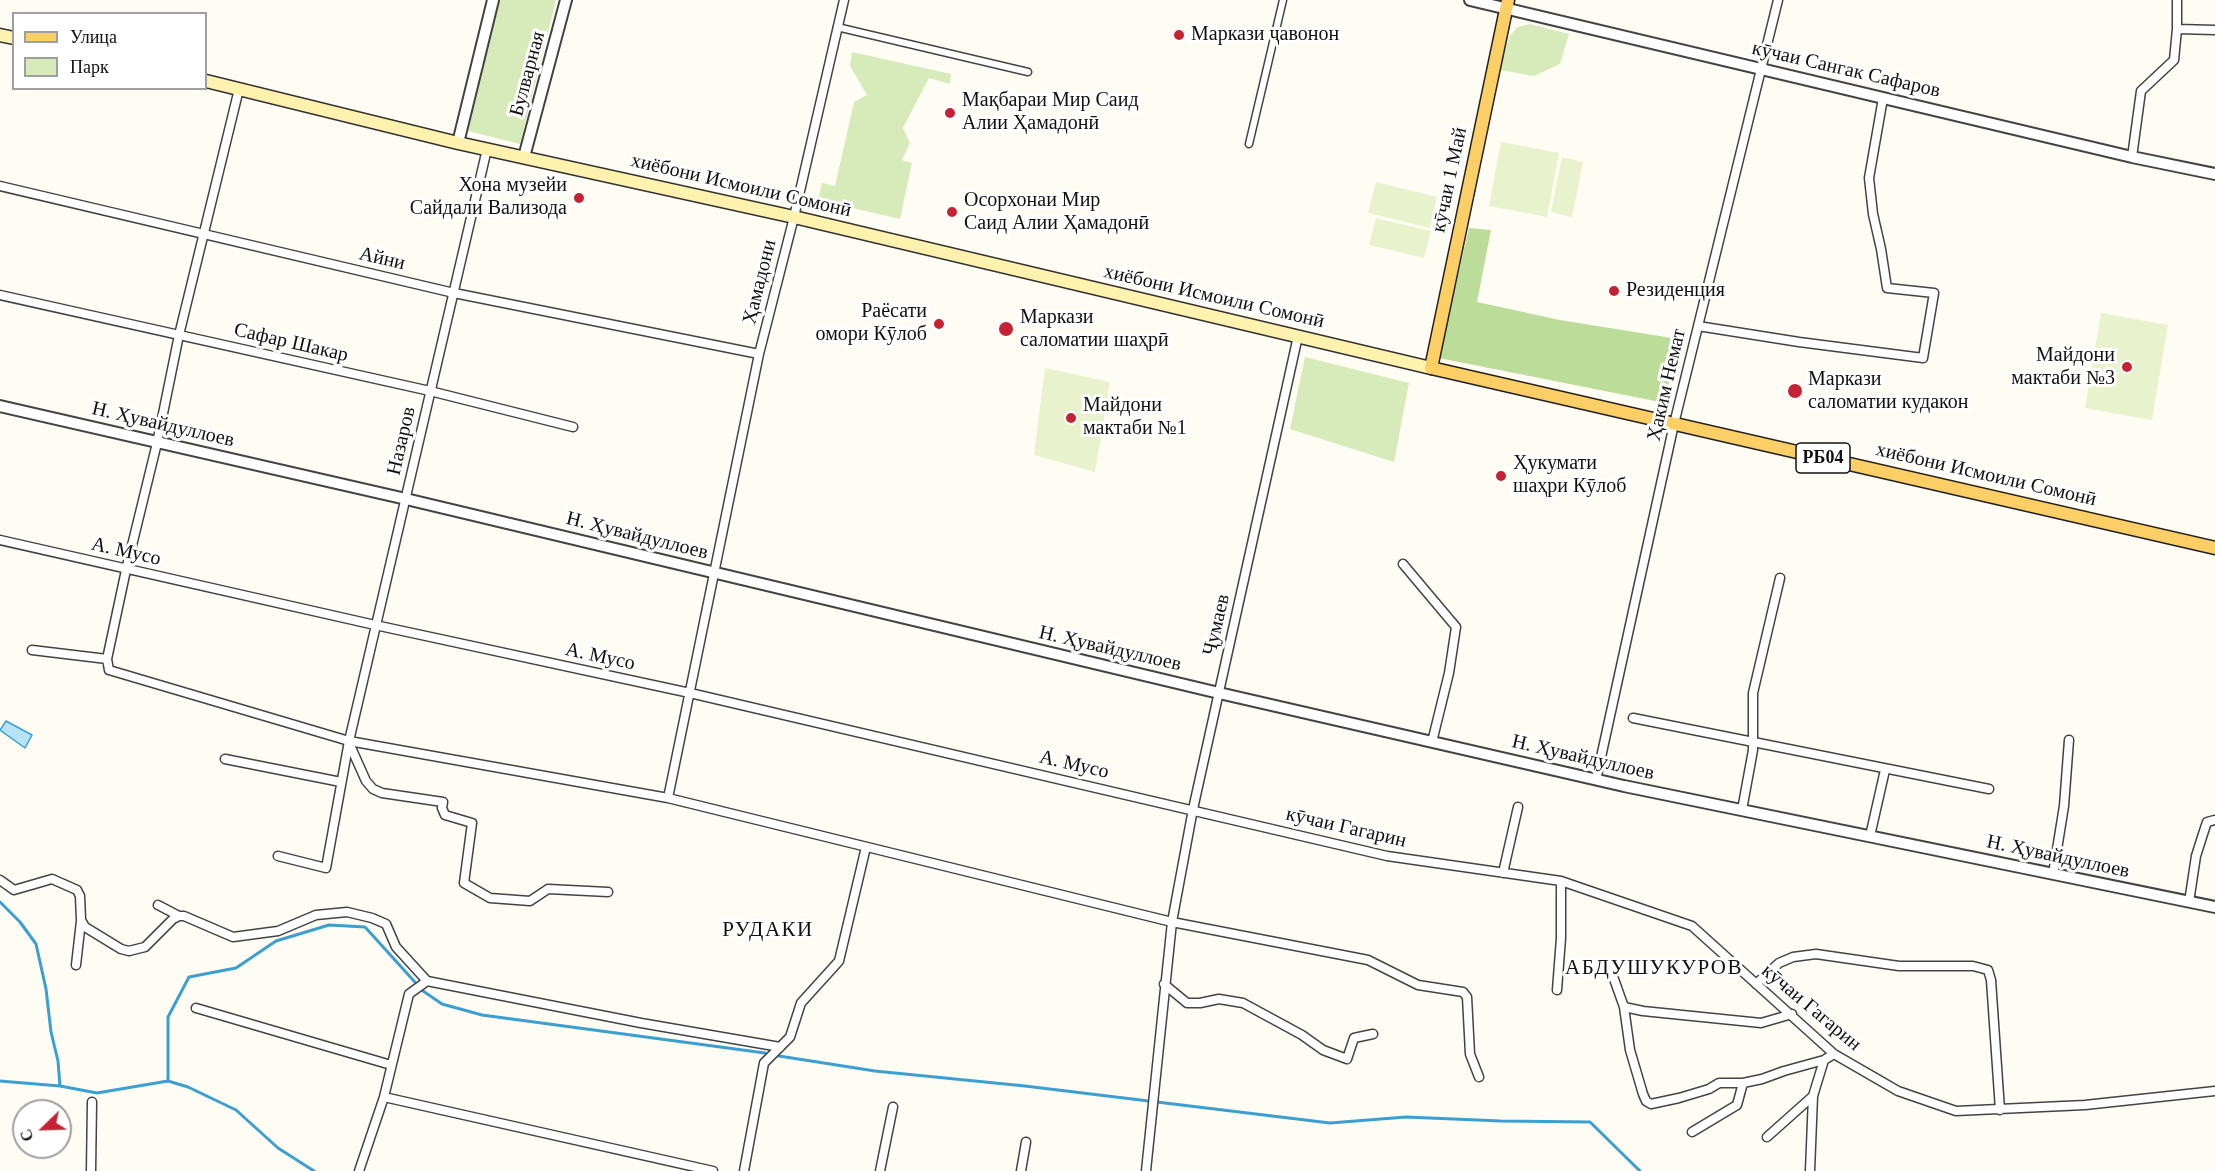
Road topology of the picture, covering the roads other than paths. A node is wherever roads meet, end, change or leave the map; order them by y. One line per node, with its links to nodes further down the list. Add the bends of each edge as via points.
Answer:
1 (493, 0): 17 (street)
2 (566, 0): 21 (street, Булварная)
3 (844, 0): 9 (street, Ҳамадони)
4 (1283, 0): 18 (street)
5 (1470, 0): 8 (street, кӯчаи Сангак Сафаров)
6 (1778, 0): 12 (street, Ҳаким Немат)
7 (2177, 0): 10 (street)
8 (1507, 4): 12 (street, кӯчаи Сангак Сафаров); 32 (main road, кӯчаи 1 Май)
9 (837, 27): 13 (street); 24 (street, Ҳамадони)
10 (2176, 29): 11 (street); 20 (street, via 2174,60 2141,91)
11 (2215, 30)
12 (1761, 69): 16 (street, кӯчаи Сангак Сафаров); 28 (street, Ҳаким Немат)
13 (1028, 72)
14 (207, 81): 15 (main road, хиёбони Исмоили Сомонӣ)
15 (239, 89): 17 (main road, хиёбони Исмоили Сомонӣ); 25 (street)
16 (1883, 98): 20 (street, кӯчаи Сангак Сафаров); 28 (street, via 1869,178 1873,214 1887,288 1934,292 1923,358)
17 (458, 142): 19 (main road, хиёбони Исмоили Сомонӣ)
18 (1249, 144)
19 (487, 149): 21 (main road, хиёбони Исмоили Сомонӣ); 26 (street, Назаров)
20 (2132, 157): 22 (street, кӯчаи Сангак Сафаров)
21 (524, 158): 24 (main road, хиёбони Исмоили Сомонӣ)
22 (2215, 174)
23 (0, 186): 25 (street, Айни)
24 (794, 217): 30 (main road, хиёбони Исмоили Сомонӣ); 31 (street, Ҳамадони)
25 (203, 235): 26 (street, Айни); 29 (street)
26 (454, 293): 31 (street, Айни); 33 (street, Назаров)
27 (0, 295): 29 (street, Сафар Шакар)
28 (1698, 326): 35 (street, Ҳаким Немат)
29 (179, 335): 33 (street, Сафар Шакар); 37 (street)
30 (1298, 336): 32 (main road, хиёбони Исмоили Сомонӣ); 49 (street, Ҷумаев)
31 (759, 354): 43 (street, Ҳамадони)
32 (1431, 368): 35 (main road, хиёбони Исмоили Сомонӣ / РБ04)
33 (430, 391): 36 (street, Сафар Шакар); 38 (street, Назаров)
34 (0, 406): 37 (street, Н. Ҳувайдуллоев)
35 (1674, 423): 40 (main road, хиёбони Исмоили Сомонӣ / РБ04); 57 (street, Ҳаким Немат)
36 (573, 427)
37 (157, 443): 38 (street, Н. Ҳувайдуллоев); 42 (street)
38 (406, 499): 43 (street, Н. Ҳувайдуллоев); 45 (street, Назаров)
39 (0, 540): 42 (street, А. Мусо)
40 (2215, 548)
41 (1403, 564): 54 (street, via 1456,627)
42 (126, 570): 45 (street, А. Мусо); 47 (street)
43 (713, 573): 48 (street, Ҳамадони); 49 (street, Н. Ҳувайдуллоев)
44 (1780, 578): 51 (street, via 1753,693)
45 (375, 625): 48 (street, А. Мусо); 53 (street, Назаров)
46 (32, 650): 47 (street)
47 (106, 659): 53 (street, via 109,670)
48 (690, 693): 60 (street, Ҳамадони); 62 (street, А. Мусо)
49 (1219, 693): 54 (street, Н. Ҳувайдуллоев); 62 (street, Ҷумаев)
50 (1633, 718): 51 (street)
51 (1753, 741): 56 (street); 63 (street)
52 (2068, 741): 69 (street, via 2064,806)
53 (349, 742): 58 (street, Назаров); 60 (street); 72 (street, via 366,781 374,789 442,802 445,815 472,823 464,883 490,898 530,901 548,889)
54 (1432, 742): 57 (street, Н. Ҳувайдуллоев)
55 (225, 759): 58 (street)
56 (1885, 770): 59 (street); 65 (street)
57 (1596, 780): 63 (street, Н. Ҳувайдуллоев)
58 (341, 782): 67 (street, Назаров, via 326,868)
59 (1989, 789)
60 (668, 798): 66 (street)
61 (1518, 807): 68 (street)
62 (1193, 809): 68 (street, кӯчаи Гагарин, via 1387,856); 78 (street, Ҷумаев)
63 (1742, 810): 65 (street, Н. Ҳувайдуллоев)
64 (2215, 820): 73 (street, via 2207,822 2196,856)
65 (1870, 836): 69 (street, Н. Ҳувайдуллоев)
66 (866, 847): 78 (street); 89 (street, via 839,961 801,1004 790,1037)
67 (278, 856)
68 (1503, 873): 71 (street, кӯчаи Гагарин)
69 (2053, 874): 73 (street, Н. Ҳувайдуллоев)
70 (0, 880): 77 (street, via 14,890 52,879 63,882 80,896)
71 (1560, 882): 83 (street, кӯчаи Гагарин, via 1692,926); 84 (street)
72 (608, 892)
73 (2189, 902): 75 (street, Н. Ҳувайдуллоев)
74 (158, 905): 76 (street)
75 (2215, 907)
76 (179, 916): 77 (street, via 145,947 129,951 85,927); 81 (street, via 233,937 278,931 316,915 347,912 372,918 386,924 396,947)
77 (81, 920): 79 (street)
78 (1172, 922): 82 (street, Ҷумаев); 93 (street, via 1368,960 1418,985 1463,992 1467,997 1470,1054)
79 (76, 966)
80 (1614, 979): 85 (street)
81 (428, 981): 89 (street); 92 (street, via 409,994)
82 (1164, 984): 88 (street, via 1187,1003 1219,999 1243,1003 1323,1050 1347,1059 1354,1038); 110 (street, Ҷумаев)
83 (1756, 984): 87 (street, кӯчаи Гагарин); 100 (street, via 1779,963 1816,954 1899,966 1973,966 1988,970)
84 (1557, 990)
85 (1624, 1007): 87 (street, via 1761,1023); 94 (street, via 1630,1050 1646,1101 1651,1104 1679,1098 1719,1083)
86 (196, 1008): 92 (street)
87 (1792, 1014): 90 (street, кӯчаи Гагарин)
88 (1373, 1034)
89 (780, 1047): 107 (street, via 764,1063)
90 (1834, 1054): 91 (street); 100 (street, кӯчаи Гагарин, via 1898,1091 1956,1111)
91 (1824, 1060): 94 (street); 96 (street)
92 (392, 1065): 97 (street)
93 (1479, 1077)
94 (1743, 1083): 101 (street, via 1737,1105)
95 (2215, 1091): 100 (street, кӯчаи Гагарин)
96 (1813, 1096): 102 (street); 111 (street)
97 (384, 1097): 105 (street); 106 (street)
98 (92, 1102): 104 (street)
99 (892, 1107): 108 (street)
100 (2000, 1110)
101 (1692, 1131)
102 (1767, 1137)
103 (1026, 1142): 109 (street)
104 (91, 1171)
105 (359, 1171)
106 (712, 1171)
107 (744, 1171)
108 (880, 1171)
109 (1021, 1171)
110 (1146, 1171)
111 (1810, 1171)

